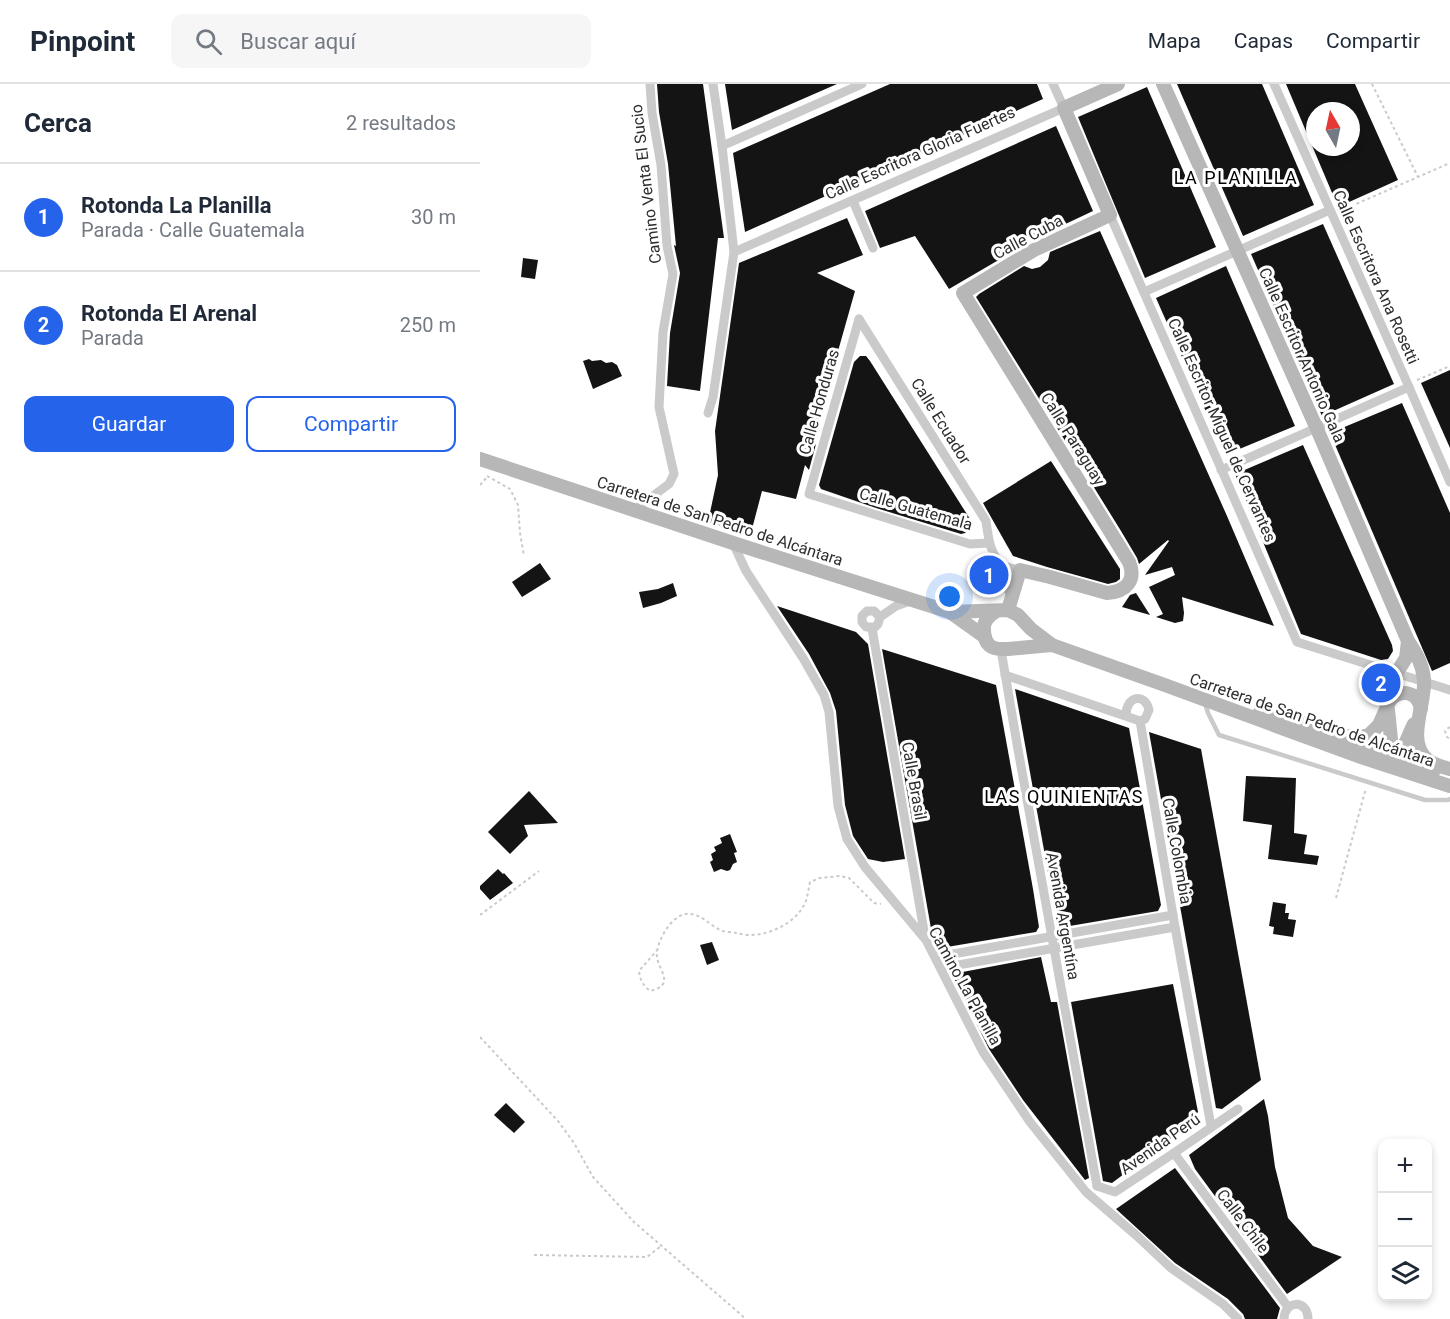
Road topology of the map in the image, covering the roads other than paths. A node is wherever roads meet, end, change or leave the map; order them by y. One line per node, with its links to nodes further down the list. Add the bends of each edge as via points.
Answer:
1 (650, 84): 26 (street, Camino Venta El Sucio, via 673,274 663,332 659,407 675,474 669,484)
2 (713, 84): 9 (street)
3 (862, 84): 9 (street)
4 (1053, 84): 8 (street, Calle Escritor Miguel de Cervantes)
5 (1118, 84): 8 (main road, Calle Escritora Gloria Fuertes)
6 (1163, 84): 15 (main road, Calle Escritor Antonio Gala)
7 (1274, 84): 11 (street, Calle Escritora Ana Rosetti)
8 (1064, 108): 10 (street, Calle Escritora Gloria Fuertes); 12 (main road, Calle Escritor Miguel de Cervantes)
9 (722, 146): 14 (street)
10 (853, 201): 13 (street); 14 (street, Calle Escritora Gloria Fuertes)
11 (1331, 212): 15 (street); 19 (street, Calle Escritora Ana Rosetti)
12 (1110, 215): 16 (street, Calle Escritor Miguel de Cervantes); 17 (main road, Calle Cuba, via 1034,250)
13 (873, 248)
14 (734, 252): 20 (street)
15 (1237, 252): 16 (street); 21 (main road, Calle Escritor Antonio Gala)
16 (1144, 292): 23 (street, Calle Escritor Miguel de Cervantes)
17 (963, 293): 30 (main road, Calle Paraguay, via 1133,570 1128,585 1115,593)
18 (859, 319): 25 (street, Calle Honduras); 28 (street, Calle Ecuador, via 986,521)
19 (1409, 386): 21 (street); 24 (street, Calle Escritora Ana Rosetti)
20 (708, 413)
21 (1317, 429): 23 (street); 38 (main road, Calle Escritor Antonio Gala)
22 (480, 459): 26 (main road, Carretera de San Pedro de Alcántara)
23 (1221, 470): 41 (street, Calle Escritor Miguel de Cervantes, via 1297,642)
24 (1450, 482)
25 (809, 494): 28 (street, Calle Guatemala, via 970,544)
26 (634, 510): 27 (main road, Carretera de San Pedro de Alcántara)
27 (733, 543): 31 (main road, Carretera de San Pedro de Alcántara); 60 (street, Camino La Planilla, via 746,571 824,695 838,806 847,839)
28 (989, 543): 29 (street, Calle Guatemala)
29 (1000, 562): 30 (street); 32 (lane, via 997,569)
30 (1020, 570): 32 (main road)
31 (910, 601): 33 (main road, Carretera de San Pedro de Alcántara); 34 (street)
32 (1005, 606): 33 (main road, Carretera de San Pedro de Alcántara); 35 (main road); 37 (main road, via 987,619)
33 (950, 612): 37 (main road, Carretera de San Pedro de Alcántara)
34 (880, 617): 36 (street, via 879,624); 36 (street, via 874,611 863,614 864,625)
35 (1021, 619): 39 (main road, Carretera de San Pedro de Alcántara); 40 (main road, via 1024,636)
36 (872, 628): 60 (street, Calle Brasil)
37 (985, 637): 40 (main road, via 991,646)
38 (1408, 641): 41 (main road, via 1406,658); 43 (main road, Calle Escritor Antonio Gala, via 1419,658)
39 (1052, 645): 40 (main road, Carretera de San Pedro de Alcántara); 44 (main road, Carretera de San Pedro de Alcántara)
40 (1007, 649): 42 (street, Avenida Argentína)
41 (1396, 674): 43 (street, Calle Escritor Miguel de Cervantes); 47 (main road)
42 (1005, 675): 49 (street); 59 (street, Avenida Argentína)
43 (1424, 682): 45 (street, Calle Escritor Miguel de Cervantes); 50 (main road)
44 (1162, 684): 46 (main road, Carretera de San Pedro de Alcántara); 48 (main road, Carretera de San Pedro de Alcántara)
45 (1450, 690)
46 (1204, 700): 52 (main road, Carretera de San Pedro de Alcántara); 56 (lane, via 1219,735 1425,801)
47 (1389, 708): 48 (main road, via 1374,730 1360,737); 50 (main road, via 1396,724 1407,726); 50 (main road, via 1399,694 1409,693 1418,699); 53 (main road)
48 (1253, 710): 53 (main road, Carretera de San Pedro de Alcántara)
49 (1126, 715): 51 (street); 51 (street, via 1130,701 1143,700 1149,710)
50 (1418, 717): 53 (main road, via 1406,743); 54 (main road, via 1420,751)
51 (1140, 721): 57 (street, Calle Colombia)
52 (1303, 735): 53 (main road, via 1383,757); 55 (main road, Carretera de San Pedro de Alcántara)
53 (1394, 756): 54 (main road, Carretera de San Pedro de Alcántara); 55 (main road, via 1407,767)
54 (1450, 772)
55 (1450, 785)
56 (1450, 799)
57 (1173, 915): 58 (street, Calle Colombia); 59 (street)
58 (1175, 927): 61 (street); 65 (street, Calle Colombia)
59 (1052, 937): 61 (street, Avenida Argentína); 62 (street)
60 (926, 940): 62 (street, Camino La Planilla)
61 (1054, 948): 63 (street); 67 (street, Avenida Argentína)
62 (936, 957): 63 (street, Camino La Planilla)
63 (941, 968): 68 (street, Camino La Planilla, via 983,1052 1030,1122)
64 (1238, 1108): 65 (street, Avenida Perú)
65 (1211, 1126): 66 (street, Avenida Perú)
66 (1174, 1153): 67 (street, Avenida Perú, via 1116,1192); 69 (street, Calle Chile)
67 (1097, 1186): 68 (street)
68 (1086, 1191): 70 (street, Camino La Planilla, via 1171,1268)
69 (1288, 1307): 71 (street); 72 (street, via 1303,1306)
70 (1238, 1319)
71 (1284, 1319)
72 (1308, 1319)

